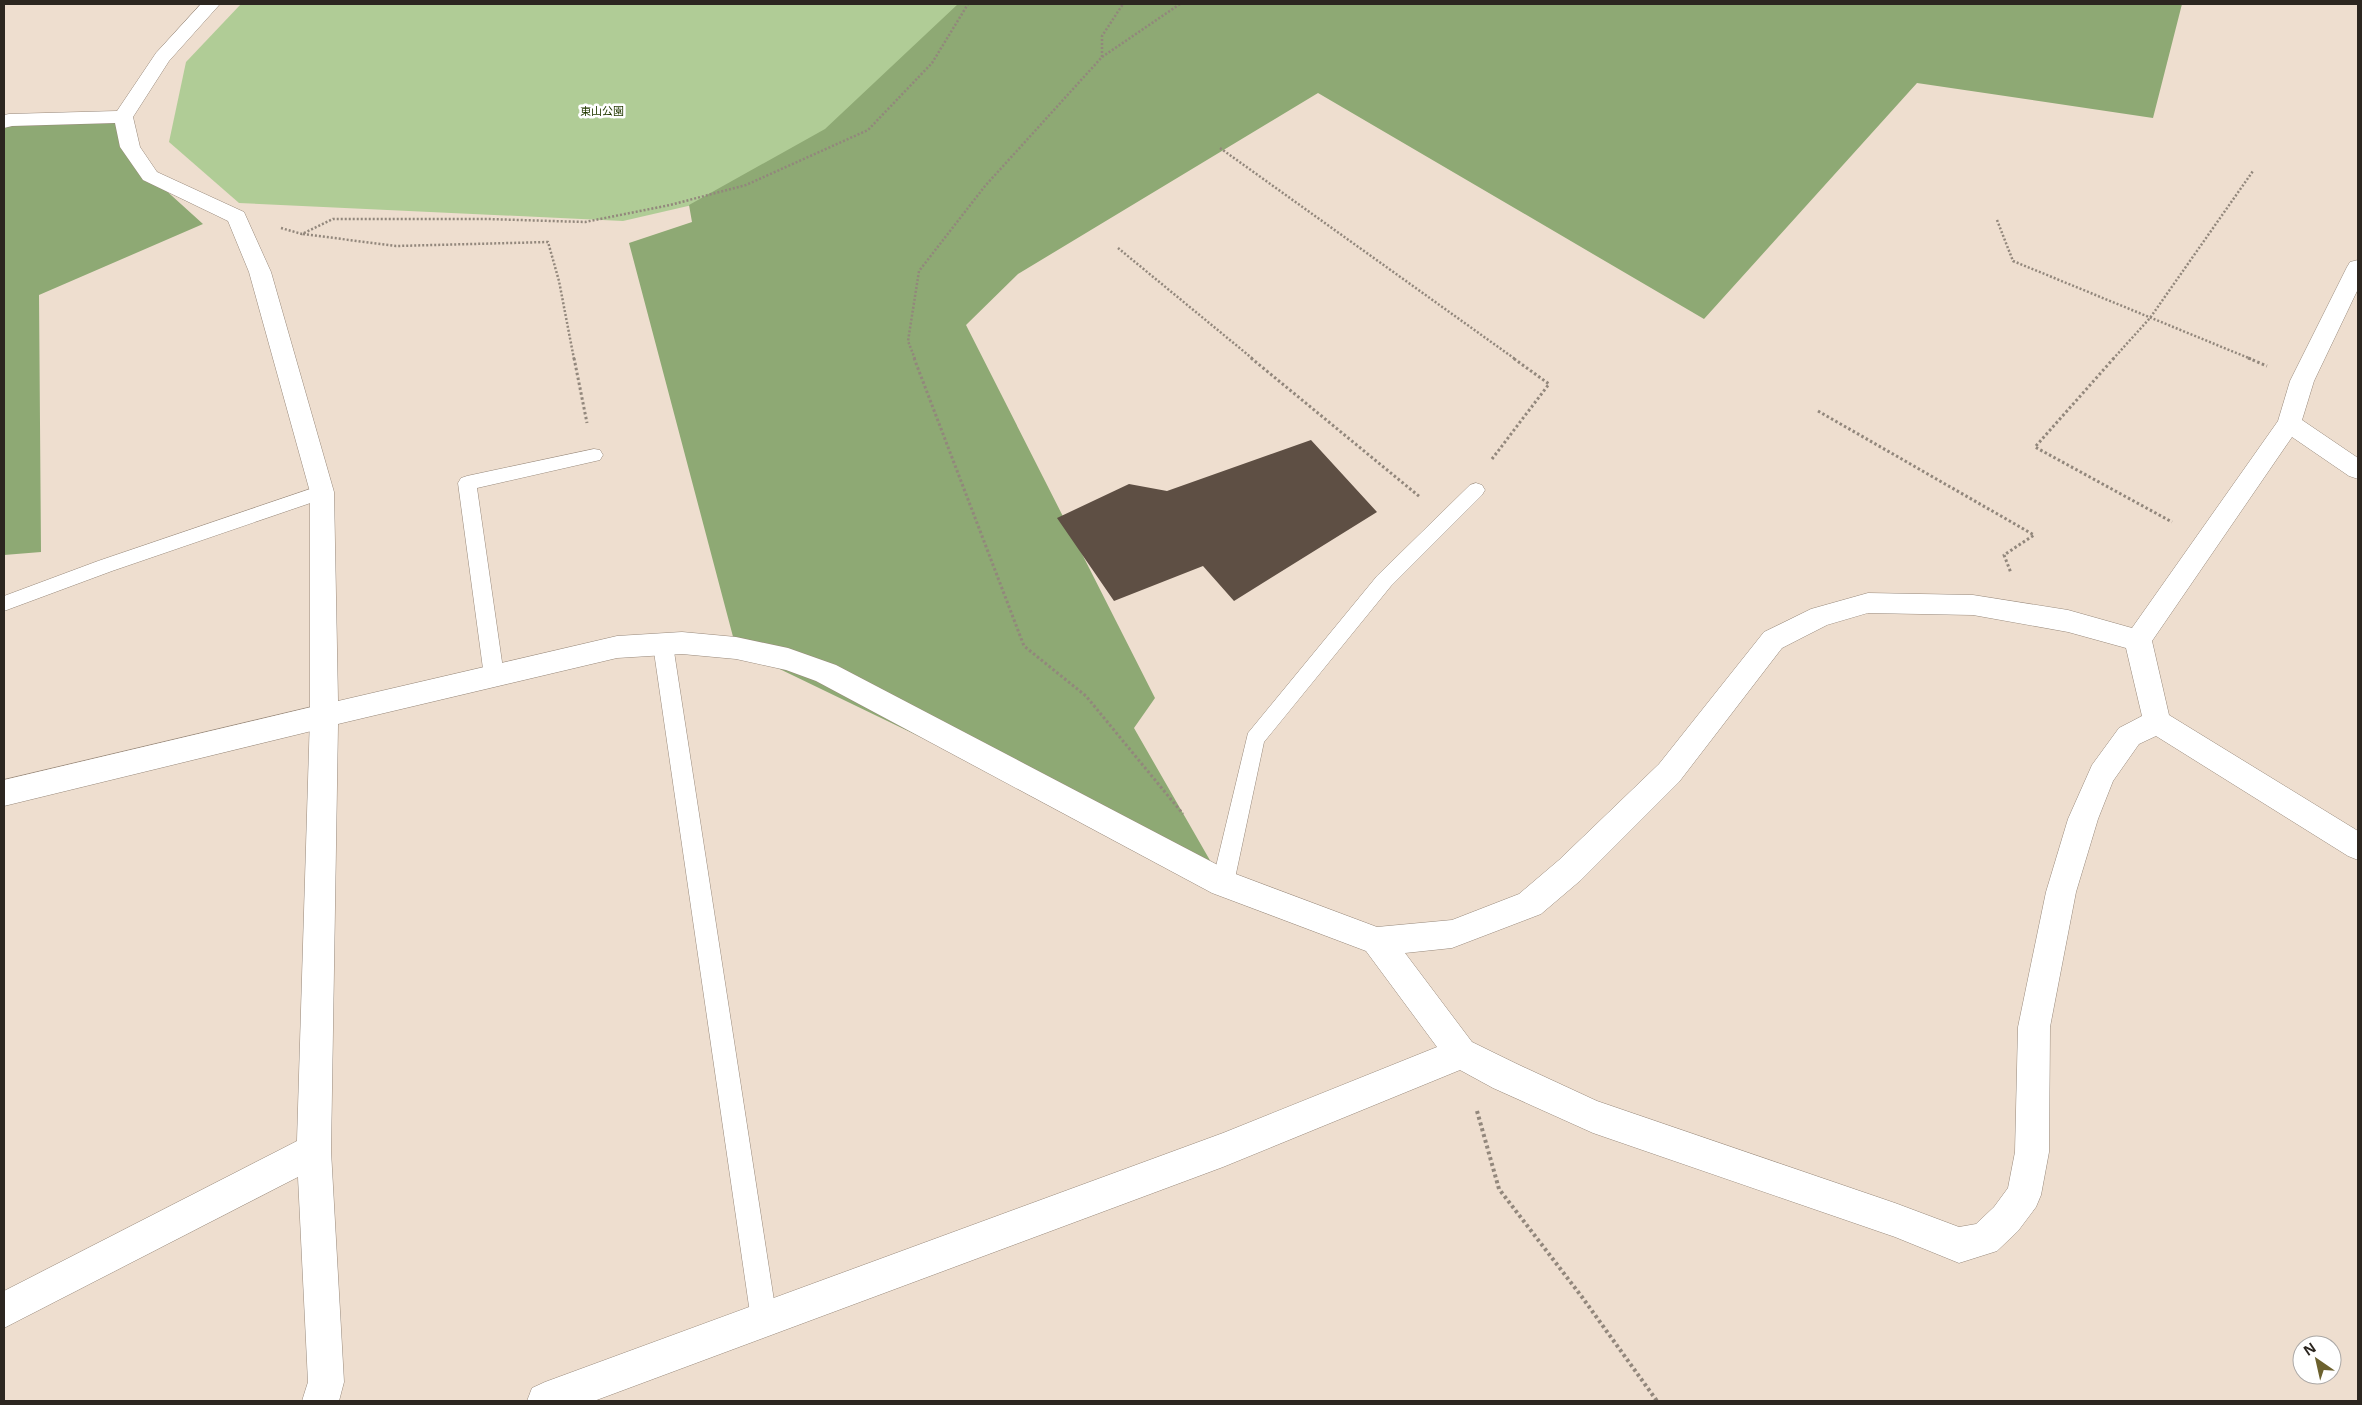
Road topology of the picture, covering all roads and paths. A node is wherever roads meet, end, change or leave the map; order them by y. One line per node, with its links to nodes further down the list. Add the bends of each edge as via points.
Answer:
1 (211, 4): 6 (street, via 186,27 149,74)
2 (968, 4): 12 (path, via 932,62 868,130 746,185 585,222 333,219)
3 (1123, 4): 5 (path, via 1102,36)
4 (1180, 4): 5 (path)
5 (1102, 57): 34 (path, via 985,186 920,271 908,341 1024,646 1086,696)
6 (123, 117): 7 (street); 10 (street, via 130,147 150,176)
7 (4, 122)
8 (1220, 148): 20 (path, via 1549,384)
9 (2253, 171): 15 (path)
10 (237, 217): 12 (path); 23 (street, via 260,272)
11 (1997, 220): 15 (path, via 2013,260)
12 (302, 234): 19 (path, via 396,246 548,242 559,281)
13 (1118, 248): 24 (path)
14 (2358, 267): 16 (street)
15 (2150, 318): 16 (path); 25 (path, via 2035,447)
16 (2302, 381): 18 (street)
17 (1818, 411): 27 (path, via 2034,535 2004,555)
18 (2289, 423): 21 (street); 25 (street)
19 (594, 455): 30 (lane, via 467,483)
20 (1489, 463)
21 (2358, 470)
22 (1476, 490): 24 (lane)
23 (322, 492): 26 (lane); 31 (street)
24 (1446, 519): 36 (lane, via 1384,581 1255,738)
25 (2207, 541): 28 (street)
26 (4, 604)
27 (2025, 614): 28 (street); 37 (street, via 1973,606 1868,603 1820,616 1773,640 1669,773 1570,870 1530,904 1452,934)
28 (2138, 640): 32 (street)
29 (663, 644): 30 (street, via 617,647); 36 (street, via 736,648 788,658 826,673); 41 (lane)
30 (494, 676): 31 (street)
31 (324, 716): 33 (street); 39 (street)
32 (2157, 722): 35 (street); 38 (street, via 2129,736 2102,774 2083,819 2061,892 2034,1027 2032,1152 2024,1195 1985,1239 1959,1245 1593,1116)
33 (4, 793)
34 (1184, 816)
35 (2358, 847)
36 (1223, 883): 37 (street)
37 (1377, 941): 38 (street)
38 (1461, 1053): 41 (street, via 1223,1150); 44 (path, via 1499,1189)
39 (314, 1151): 40 (street); 42 (street, via 326,1382)
40 (4, 1310)
41 (764, 1320): 43 (street)
42 (322, 1401)
43 (545, 1401)
44 (1657, 1401)

